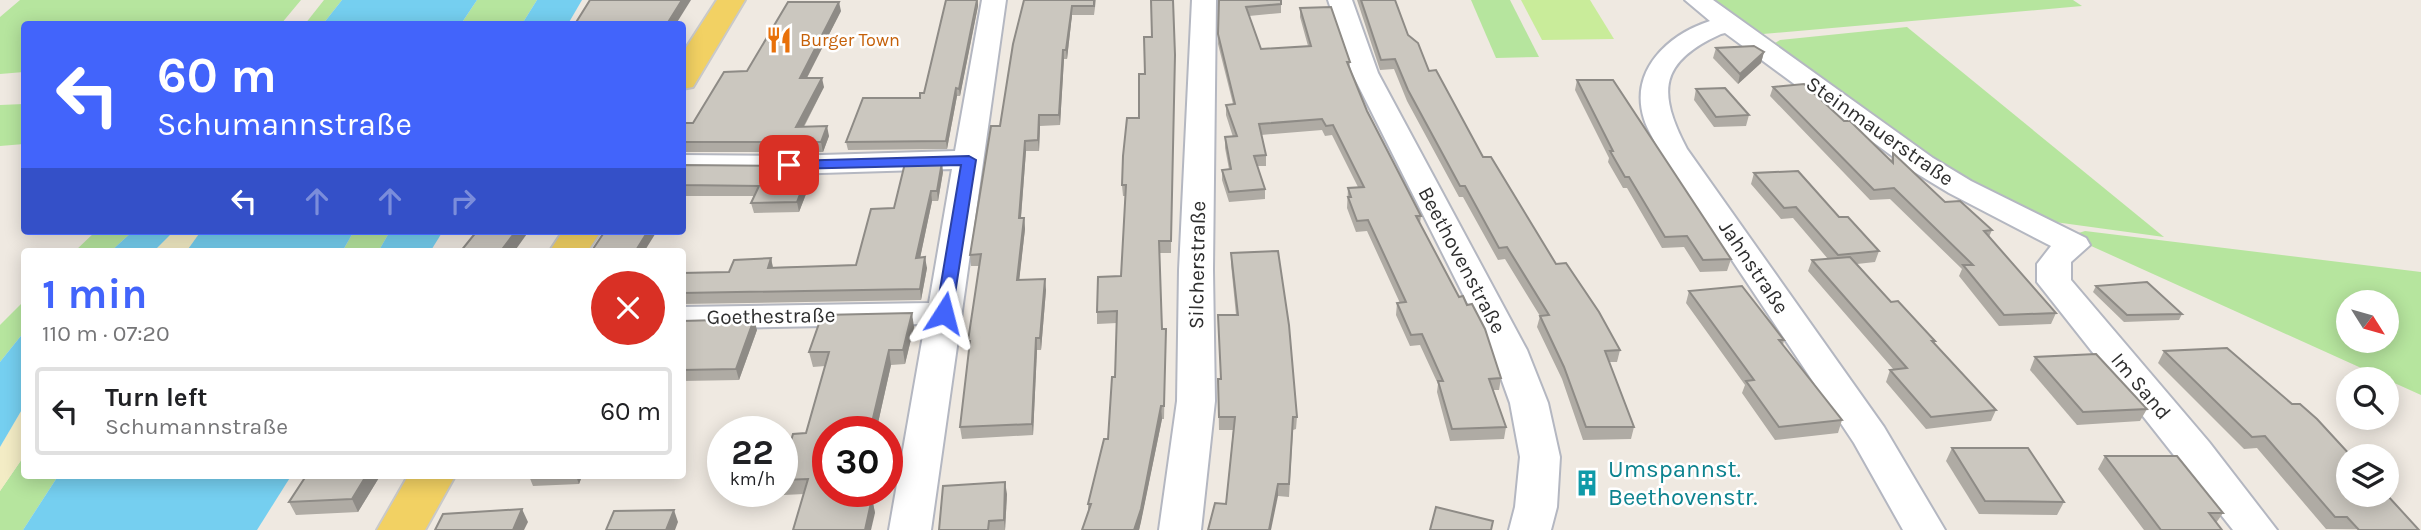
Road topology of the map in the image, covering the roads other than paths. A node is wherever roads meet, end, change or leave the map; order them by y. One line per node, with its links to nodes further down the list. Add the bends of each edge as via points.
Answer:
1 (731, 0): 7 (main road)
2 (995, 0): 8 (street)
3 (1204, 0): 16 (street, Silcherstraße, via 1196,401)
4 (1340, 0): 17 (street, Beethovenstraße, via 1365,73 1509,350 1529,403 1540,457)
5 (1697, 0): 6 (street, Steinmauerstraße)
6 (1729, 23): 10 (street, Steinmauerstraße, via 1922,164); 18 (street, Jahnstraße, via 1688,39 1666,60 1655,82 1658,119 1673,149 1870,437)
7 (686, 73)
8 (969, 160): 9 (street); 11 (street)
9 (686, 164)
10 (2074, 245): 19 (street, Im Sand, via 2054,260 2054,282)
11 (944, 313): 12 (street, Goethestraße); 15 (street)
12 (686, 318)
13 (430, 479): 14 (main road)
14 (401, 530)
15 (910, 530)
16 (1180, 530)
17 (1530, 530)
18 (1924, 530)
19 (2256, 530)

